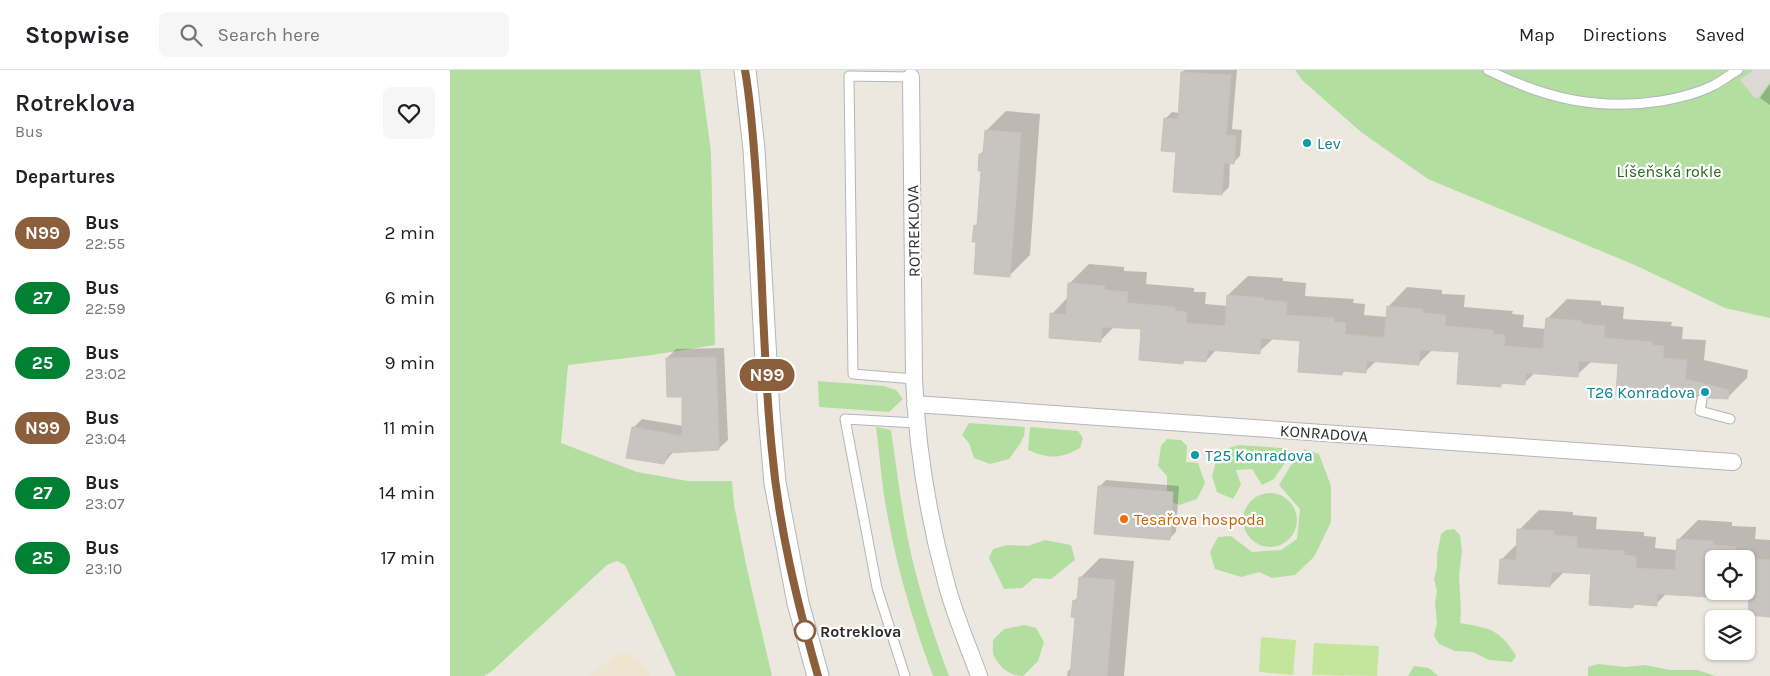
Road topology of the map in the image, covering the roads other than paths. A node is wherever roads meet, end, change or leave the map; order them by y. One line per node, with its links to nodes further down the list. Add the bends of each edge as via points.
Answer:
1 (745, 70): 11 (street, via 755,159 775,483 798,603)
2 (1488, 70): 3 (lane, via 1549,95 1581,102 1620,104 1689,95 1713,86)
3 (1738, 70)
4 (911, 77): 5 (street, ROTREKLOVA); 5 (lane, via 849,76 853,374)
5 (914, 379): 7 (street, ROTREKLOVA)
6 (1702, 399): 8 (lane, via 1700,411)
7 (915, 404): 9 (street, ROTREKLOVA); 10 (street, KONRADOVA)
8 (1730, 419)
9 (916, 423): 12 (lane, via 844,419 877,588); 13 (street, ROTREKLOVA, via 928,506 946,583)
10 (1733, 462)
11 (818, 676)
12 (905, 676)
13 (979, 676)

